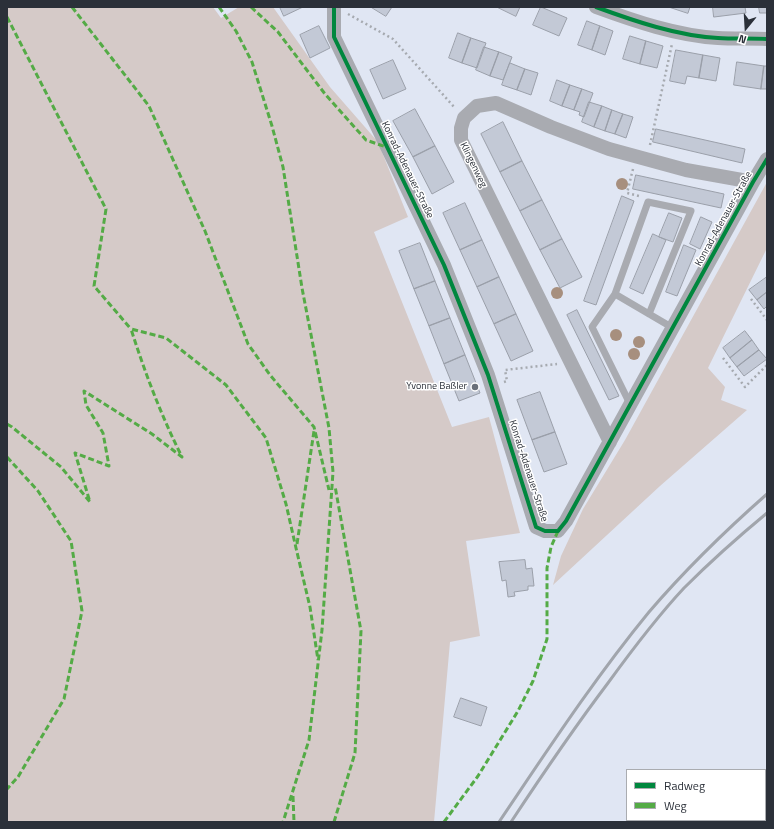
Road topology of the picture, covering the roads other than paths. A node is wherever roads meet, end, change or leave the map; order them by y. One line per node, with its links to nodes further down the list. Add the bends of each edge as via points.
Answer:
1 (596, 7): 3 (street, via 675,31 717,38)
2 (338, 9): 10 (street, Konrad-Adenauer-Straße, via 334,37 444,265 492,385 536,527 545,531 558,531)
3 (767, 38)
4 (767, 159): 5 (street, Konrad-Adenauer-Straße)
5 (753, 182): 8 (street, Konrad-Adenauer-Straße); 10 (street, Klingenweg, via 641,161 550,127 496,103 477,106 464,118 460,140)
6 (615, 294): 7 (lane); 7 (lane, via 648,202 691,211); 9 (lane, via 592,327)
7 (649, 314): 8 (lane)
8 (672, 328): 9 (street, Konrad-Adenauer-Straße)
9 (630, 404): 10 (street, Konrad-Adenauer-Straße)
10 (610, 442)

